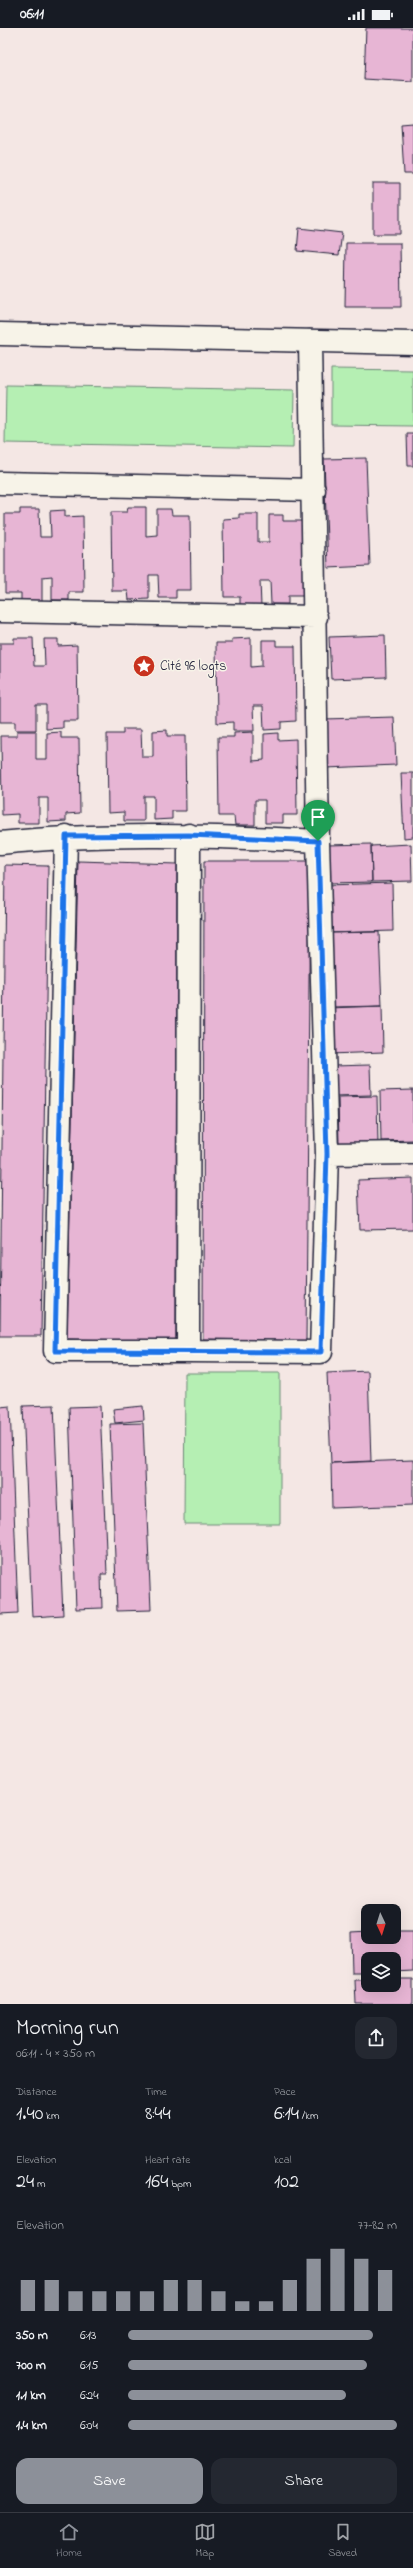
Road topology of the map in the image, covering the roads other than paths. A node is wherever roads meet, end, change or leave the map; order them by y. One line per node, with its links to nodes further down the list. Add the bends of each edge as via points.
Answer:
1 (0, 334): 2 (street)
2 (310, 341): 3 (street); 5 (street)
3 (413, 343)
4 (0, 483): 5 (street)
5 (314, 490): 7 (street)
6 (0, 611): 7 (street)
7 (316, 617): 10 (street)
8 (189, 835): 9 (street); 10 (street); 14 (street)
9 (66, 836): 11 (street); 14 (street, via 55,1351)
10 (318, 841): 13 (street)
11 (0, 843)
12 (413, 1153): 13 (street)
13 (327, 1154): 14 (street, via 321,1352)
14 (188, 1351)

